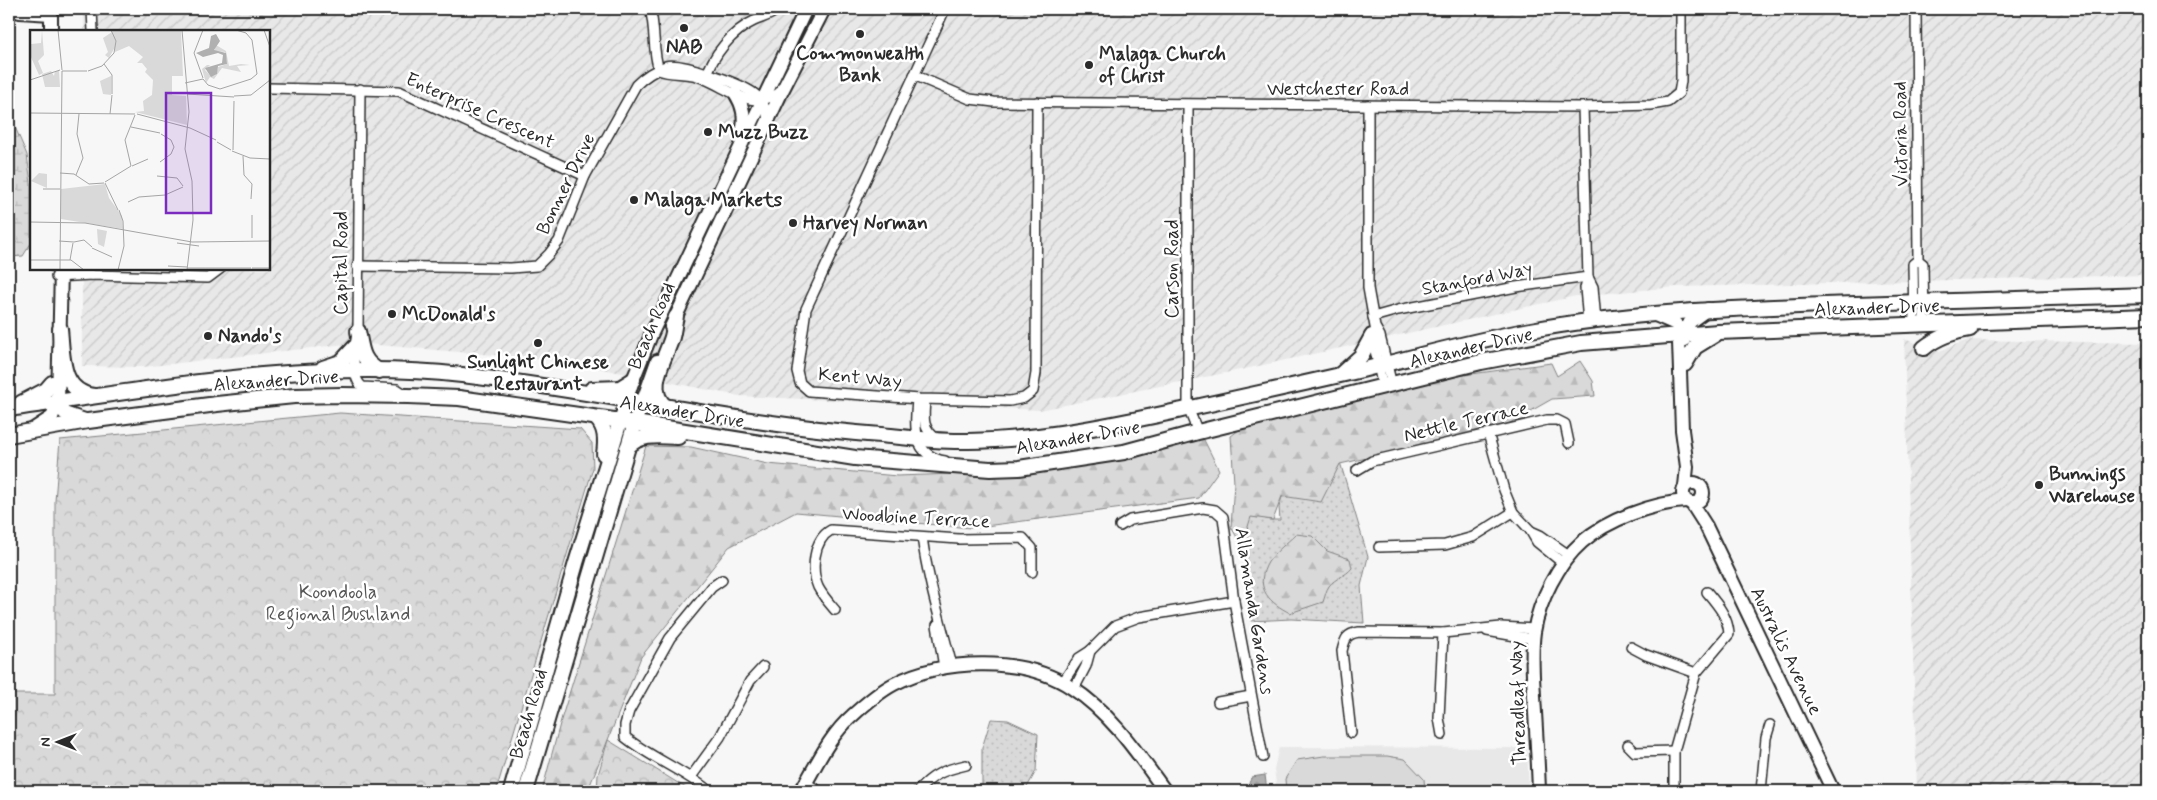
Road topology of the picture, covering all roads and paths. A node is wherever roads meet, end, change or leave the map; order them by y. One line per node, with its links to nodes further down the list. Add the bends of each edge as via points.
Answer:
1 (9, 9): 10 (main road)
2 (92, 9): 13 (street)
3 (650, 9): 14 (street, via 654,58)
4 (778, 9): 16 (street, via 771,16 753,21 735,33 718,54)
5 (806, 9): 21 (main road, Beach Road)
6 (824, 9): 19 (main road, Beach Road)
7 (944, 9): 15 (street, Kent Way)
8 (1681, 9): 25 (street, Westchester Road, via 1679,92 1668,102 1651,105)
9 (1916, 9): 37 (street, Victoria Road, via 1918,260 1914,264)
10 (48, 11): 11 (main road); 12 (main road)
11 (45, 30)
12 (51, 30)
13 (93, 30)
14 (659, 70): 16 (street, Bonner Drive, via 667,65); 28 (street, Bonner Drive, via 636,85)
15 (914, 75): 22 (street, Westchester Road, via 970,99); 65 (street, Kent Way, via 806,309 798,372 800,383 809,392)
16 (709, 77): 20 (street, Bonner Drive); 21 (street, Bonner Drive, via 755,94)
17 (270, 88): 18 (street, Enterprise Crescent)
18 (360, 89): 28 (street, Enterprise Crescent, via 399,91); 30 (street, Capital Road)
19 (782, 91): 21 (street); 26 (main road, Beach Road)
20 (735, 93): 21 (street, Bonner Drive, via 751,101); 27 (main road, via 741,103 744,120)
21 (761, 101): 26 (street); 27 (main road, Beach Road)
22 (1037, 102): 23 (street, Westchester Road); 65 (street, Kent Way, via 1036,373 1033,391 1024,398 1010,401)
23 (1188, 105): 24 (street, Westchester Road); 70 (street, Carson Road)
24 (1368, 105): 25 (street, Westchester Road); 45 (street, via 1368,288)
25 (1583, 108): 35 (street)
26 (768, 120): 29 (main road, Beach Road)
27 (733, 161): 31 (main road, Beach Road)
28 (585, 176): 30 (street, Bonner Drive, via 558,241 537,266)
29 (713, 238): 31 (main road, via 700,245 690,265); 41 (main road, Beach Road)
30 (357, 266): 47 (street, Capital Road)
31 (683, 268): 58 (main road, Beach Road)
32 (219, 270): 34 (street, via 208,278)
33 (58, 272): 34 (street); 46 (main road); 59 (main road)
34 (92, 272)
35 (1588, 277): 42 (street, via 1585,288); 45 (street, Stanford Way, via 1398,310)
36 (2148, 295): 37 (main road, Alexander Drive)
37 (1918, 302): 38 (main road, Alexander Drive); 44 (street, Victoria Road)
38 (1708, 309): 39 (main road, Alexander Drive); 49 (main road, via 1690,322)
39 (1655, 315): 42 (main road, Alexander Drive); 49 (main road, via 1676,324)
40 (2148, 316): 43 (main road, Alexander Drive)
41 (676, 317): 67 (main road, Beach Road); 69 (main road, via 656,387 657,397)
42 (1592, 321): 53 (main road, Alexander Drive, via 1475,341)
43 (1989, 322): 44 (main road, Alexander Drive); 51 (main road, via 1980,328 1961,330 1931,341)
44 (1919, 325): 48 (main road, Alexander Drive)
45 (1373, 326): 53 (street); 57 (main road, via 1368,346 1361,356)
46 (60, 329): 63 (main road, via 65,370 70,383 82,394); 68 (main road)
47 (358, 331): 50 (street, Capital Road); 55 (main road, via 364,359)
48 (1718, 332): 49 (main road, Alexander Drive); 52 (main road, via 1695,347)
49 (1681, 335): 52 (main road, via 1685,342); 61 (main road, Alexander Drive, via 1581,343 1481,362); 62 (main road, via 1678,348)
50 (355, 347): 54 (street, Capital Road); 56 (main road, via 336,364)
51 (1924, 348)
52 (1685, 364): 62 (main road)
53 (1382, 365): 57 (main road, Alexander Drive); 61 (street)
54 (356, 371): 55 (main road, Alexander Drive); 56 (main road, Alexander Drive); 64 (street, via 357,380 363,387 397,389)
55 (379, 371): 60 (main road, Alexander Drive, via 458,374)
56 (308, 372): 63 (main road, Alexander Drive, via 214,380)
57 (1338, 376): 70 (main road, Alexander Drive)
58 (633, 380): 60 (main road, via 625,386 604,389); 66 (main road, Beach Road)
59 (52, 383): 68 (main road); 71 (main road, via 42,393)
60 (537, 385): 66 (main road, Alexander Drive)
61 (1387, 387): 77 (main road, Alexander Drive)
62 (1681, 387): 87 (main road, via 1682,430)
63 (100, 396): 68 (main road, Alexander Drive)
64 (408, 396): 72 (main road, Alexander Drive, via 459,398); 74 (main road, Alexander Drive, via 294,396)
65 (921, 399): 80 (street, via 915,429); 82 (street, via 925,427)
66 (626, 401): 67 (main road, Alexander Drive); 73 (main road, Beach Road)
67 (641, 402): 69 (main road, Alexander Drive); 75 (main road, Beach Road)
68 (58, 403): 71 (main road, Alexander Drive); 74 (main road, via 66,415); 76 (main road, via 52,416)
69 (666, 407): 80 (main road, Alexander Drive, via 794,427)
70 (1188, 408): 77 (street, Carson Road); 82 (main road, Alexander Drive, via 1057,435)
71 (9, 409)
72 (596, 418): 73 (main road, Alexander Drive); 88 (main road, via 603,426 606,442 592,494)
73 (620, 421): 75 (main road, Alexander Drive); 88 (main road, Beach Road)
74 (88, 422): 76 (main road, Alexander Drive)
75 (635, 423): 81 (main road, Alexander Drive); 84 (main road, Beach Road)
76 (30, 432): 79 (main road, Alexander Drive)
77 (1198, 432): 85 (main road, Alexander Drive, via 1124,452 1019,468)
78 (1488, 433): 83 (street, Nettle Terrace, via 1557,420 1565,424); 86 (street, Nettle Terrace, via 1372,461); 89 (street)
79 (9, 435)
80 (917, 438): 82 (main road, Alexander Drive); 85 (street, via 927,454 938,460)
81 (734, 439): 84 (main road, via 644,437 636,439); 85 (main road, Alexander Drive, via 855,458)
82 (938, 440)
83 (1569, 444)
84 (627, 448): 118 (main road, Beach Road)
85 (990, 469)
86 (1357, 470)
87 (1690, 494): 93 (main road, Threadleaf Way, via 1603,527 1581,543); 126 (main road, Australis Avenue)
88 (592, 510): 117 (main road, Beach Road)
89 (1513, 512): 92 (street, via 1473,537 1445,545); 93 (street)
90 (1120, 526): 97 (street, Allamanda Gardens, via 1130,520 1203,508 1215,510 1223,517)
91 (922, 537): 94 (street, Woodbine Terrace, via 1023,538 1032,548); 98 (street, Woodbine Terrace, via 831,530 823,534 814,567 819,588); 102 (street, via 937,615 939,644)
92 (1379, 547)
93 (1567, 560): 100 (main road, Threadleaf Way, via 1543,601)
94 (1032, 572)
95 (722, 580): 115 (street, via 712,587 670,638 625,725 626,737 634,744)
96 (1707, 592): 104 (street, via 1722,611 1729,634)
97 (1234, 601): 105 (street, via 1139,617 1115,626 1079,658); 106 (street, Allamanda Gardens)
98 (834, 610)
99 (1443, 633): 100 (street, via 1501,627); 109 (street, via 1359,632 1346,637 1342,651); 110 (street, via 1439,718)
100 (1534, 634): 123 (main road, Threadleaf Way)
101 (1631, 646): 104 (street, via 1646,655)
102 (948, 666): 105 (main road, via 982,664 1015,667); 116 (main road, via 892,685 850,717 825,749)
103 (763, 667): 115 (street, via 750,681 720,737)
104 (1696, 673): 112 (street)
105 (1068, 685): 122 (main road, via 1100,709)
106 (1251, 696): 107 (street); 113 (street, Allamanda Gardens)
107 (1218, 702)
108 (1770, 725): 125 (street)
109 (1351, 733)
110 (1442, 735)
111 (1628, 745): 112 (street, via 1635,752)
112 (1674, 751): 124 (street)
113 (1263, 757)
114 (966, 765): 121 (street, via 929,779)
115 (692, 777): 119 (street)
116 (803, 789): 120 (street)
117 (511, 791)
118 (526, 791)
119 (709, 791)
120 (820, 791)
121 (918, 791)
122 (1165, 791)
123 (1539, 791)
124 (1674, 791)
125 (1761, 791)
126 (1833, 791)

